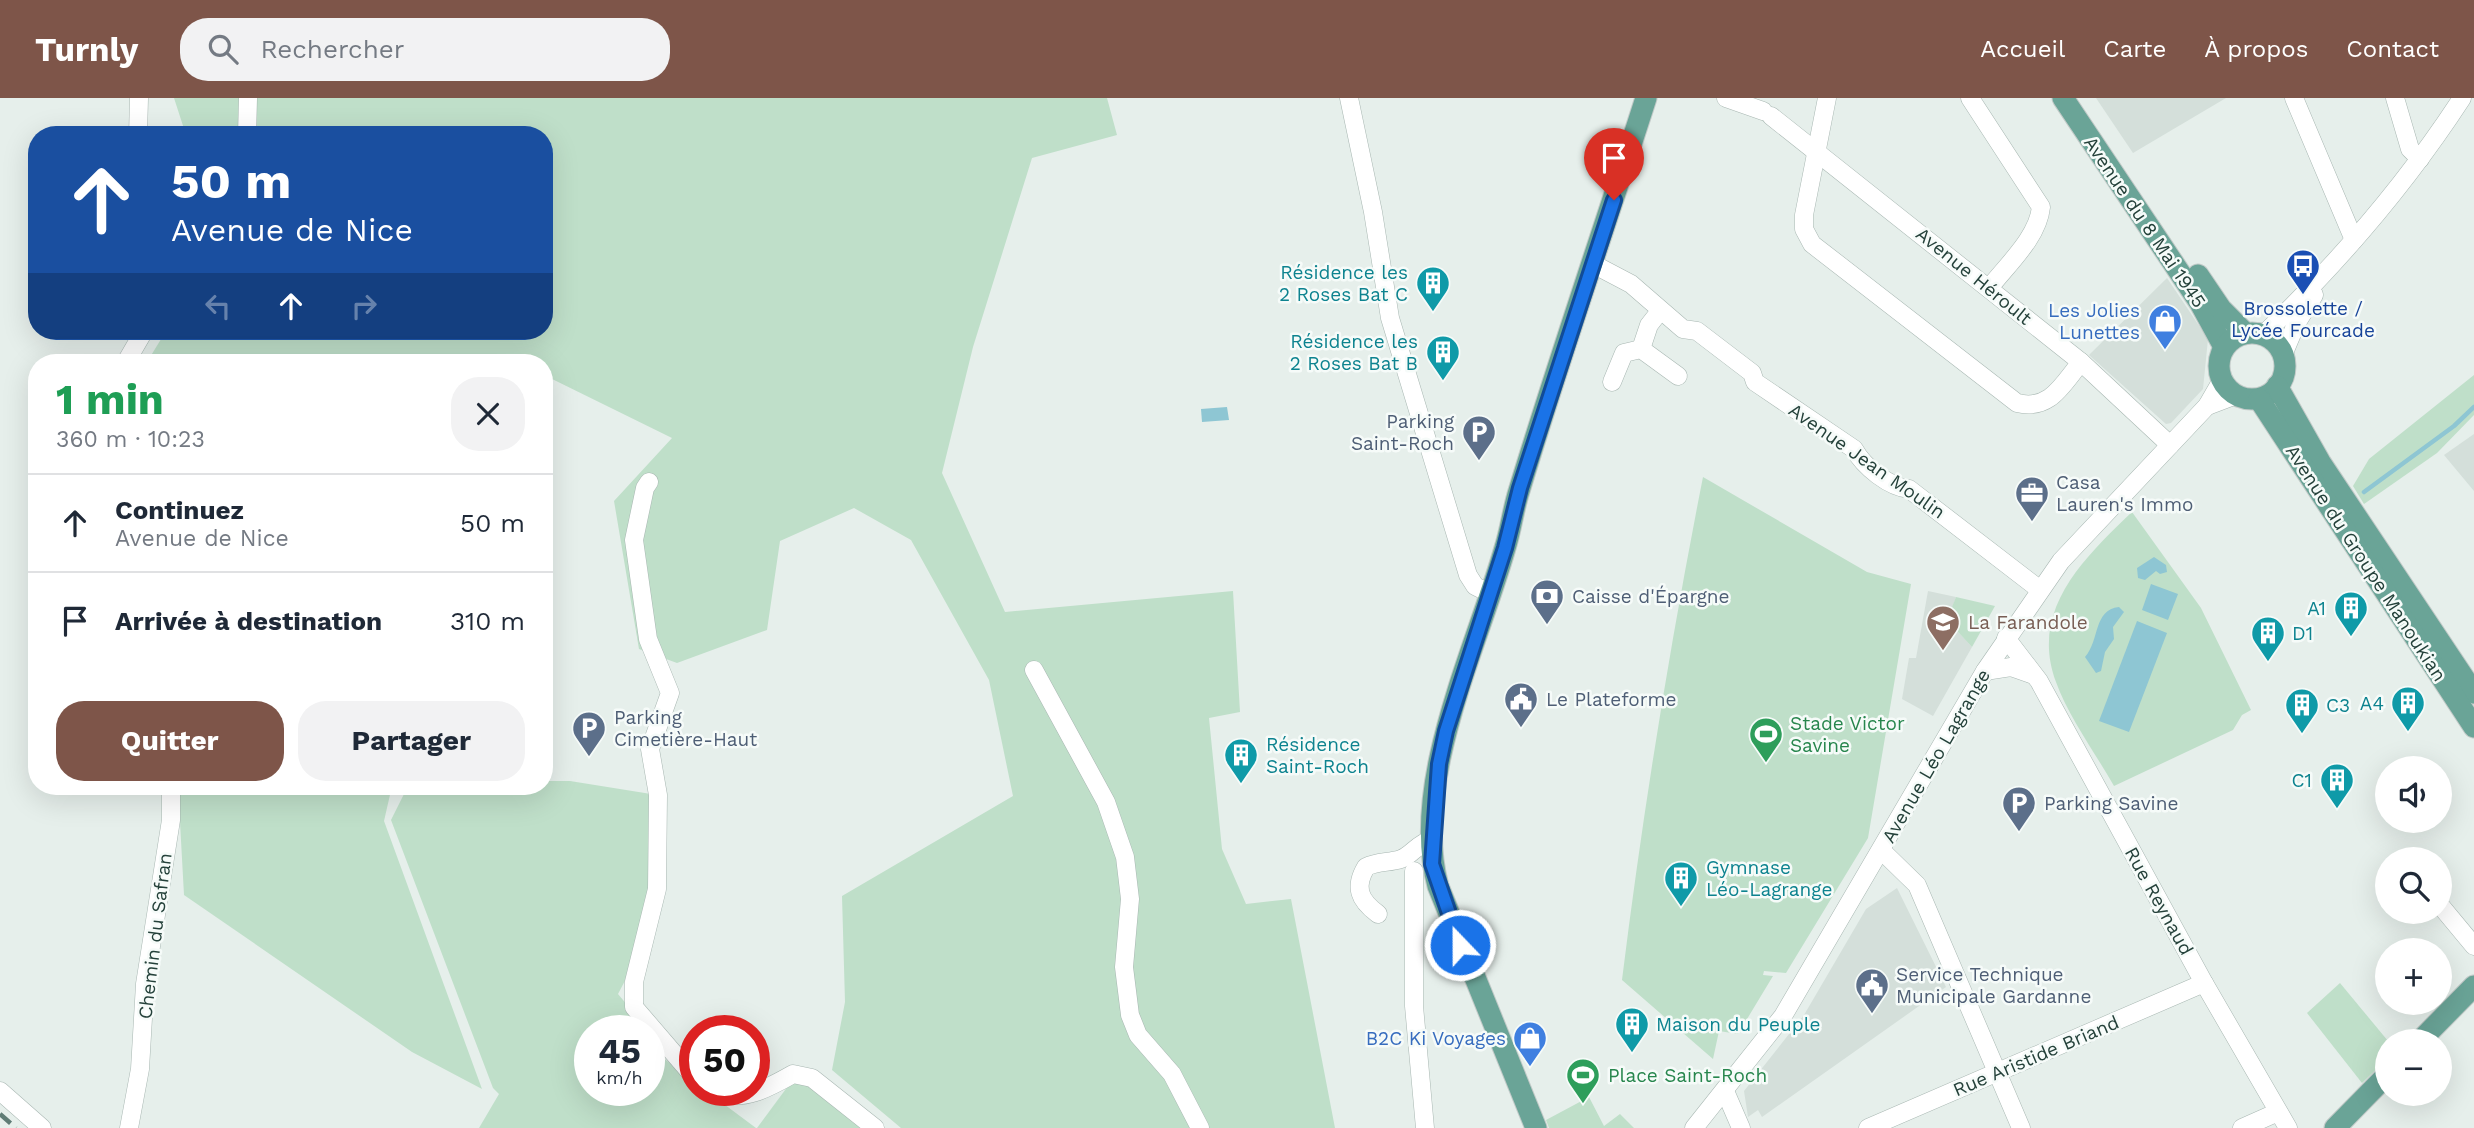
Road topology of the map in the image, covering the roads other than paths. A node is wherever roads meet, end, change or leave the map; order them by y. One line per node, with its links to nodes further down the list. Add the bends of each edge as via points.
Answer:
1 (139, 98): 13 (street)
2 (248, 98): 14 (street)
3 (1349, 98): 35 (street, via 1390,318 1468,575)
4 (1646, 98): 19 (main road)
5 (1726, 98): 15 (street, Avenue Héroult, via 1767,113)
6 (1827, 98): 15 (street)
7 (1970, 98): 21 (street, via 2041,207 2031,236)
8 (2063, 98): 17 (main road, Avenue du 8 Mai 1945)
9 (2079, 98): 17 (main road, Avenue du 8 Mai 1945)
10 (2294, 98): 18 (street)
11 (2395, 98): 16 (street, via 2410,149)
12 (2462, 98): 16 (street)
13 (138, 126)
14 (247, 126)
15 (1817, 149): 21 (street, Avenue Héroult); 27 (street, via 1804,215 1804,229 1812,244 2017,403 2032,407 2045,402)
16 (2420, 159): 18 (street)
17 (2113, 161): 23 (main road, Avenue du 8 Mai 1945, via 2221,309); 24 (main road, Avenue du 8 Mai 1945)
18 (2354, 240): 20 (street)
19 (1593, 264): 22 (street, Avenue Jean Moulin, via 1631,284); 34 (main road)
20 (2333, 266): 23 (street); 26 (street, via 2296,324)
21 (1990, 287): 27 (street, Avenue Héroult)
22 (1660, 311): 25 (street, via 1649,325); 36 (street, Avenue Jean Moulin, via 1684,329 1698,331 1752,373 1755,382 1854,449 1860,460 1897,487 1909,489)
23 (2254, 334): 24 (main road); 26 (main road, via 2273,340)
24 (2224, 347): 30 (main road, via 2220,358)
25 (1642, 349): 28 (street); 29 (street, via 1624,353)
26 (2283, 355): 31 (main road, via 2285,370)
27 (2081, 362): 32 (street, Avenue Héroult)
28 (1678, 376)
29 (1612, 382)
30 (2229, 387): 31 (main road, via 2247,399); 32 (street, Avenue Léo Lagrange)
31 (2268, 392): 41 (main road, Avenue du Groupe Manoukian); 42 (main road, Avenue du Groupe Manoukian)
32 (2170, 445): 36 (street, Avenue Léo Lagrange)
33 (649, 482): 53 (street, via 634,540 648,639 670,693 650,749 658,795 657,889 634,982 634,1007)
34 (1515, 505): 35 (main road); 44 (main road, via 1446,731)
35 (1481, 589): 44 (main road, via 1432,744 1425,795)
36 (2039, 589): 37 (street, Avenue Léo Lagrange)
37 (2006, 638): 39 (street, Avenue Léo Lagrange); 40 (street, Rue Reynaud)
38 (1034, 670): 63 (street, via 1106,802 1125,857 1130,899 1124,967 1130,1015 1138,1035 1172,1074)
39 (1985, 671): 40 (street, via 2011,667); 45 (street, Avenue Léo Lagrange)
40 (2031, 674): 50 (street, Rue Reynaud, via 2039,681)
41 (2474, 693)
42 (2474, 727)
43 (171, 795): 61 (street, Chemin du Safran)
44 (1431, 840): 46 (main road)
45 (1881, 850): 54 (street, via 1917,885); 58 (street, Avenue Léo Lagrange, via 1783,1016)
46 (1416, 865): 47 (street, via 1379,860 1366,867 1360,877 1360,897); 64 (street, via 1414,1006); 65 (main road, via 1450,922)
47 (1377, 914)
48 (2452, 919): 49 (street)
49 (2474, 946)
50 (2204, 983): 54 (street, Rue Aristide Briand); 59 (street, Rue Reynaud)
51 (2474, 986): 52 (main road)
52 (2432, 1029)
53 (679, 1059)
54 (1996, 1073): 68 (street, Rue Aristide Briand); 69 (street)
55 (770, 1087): 62 (street, via 793,1074 812,1078)
56 (2375, 1088): 72 (main road)
57 (0, 1091): 60 (street)
58 (1725, 1091): 66 (street, Avenue Léo Lagrange); 67 (street)
59 (2278, 1112): 70 (street); 71 (street, Rue Reynaud)
60 (42, 1128)
61 (129, 1128)
62 (875, 1128)
63 (1200, 1128)
64 (1425, 1128)
65 (1536, 1128)
66 (1694, 1128)
67 (1741, 1128)
68 (1868, 1128)
69 (2021, 1128)
70 (2242, 1128)
71 (2288, 1128)
72 (2335, 1128)

